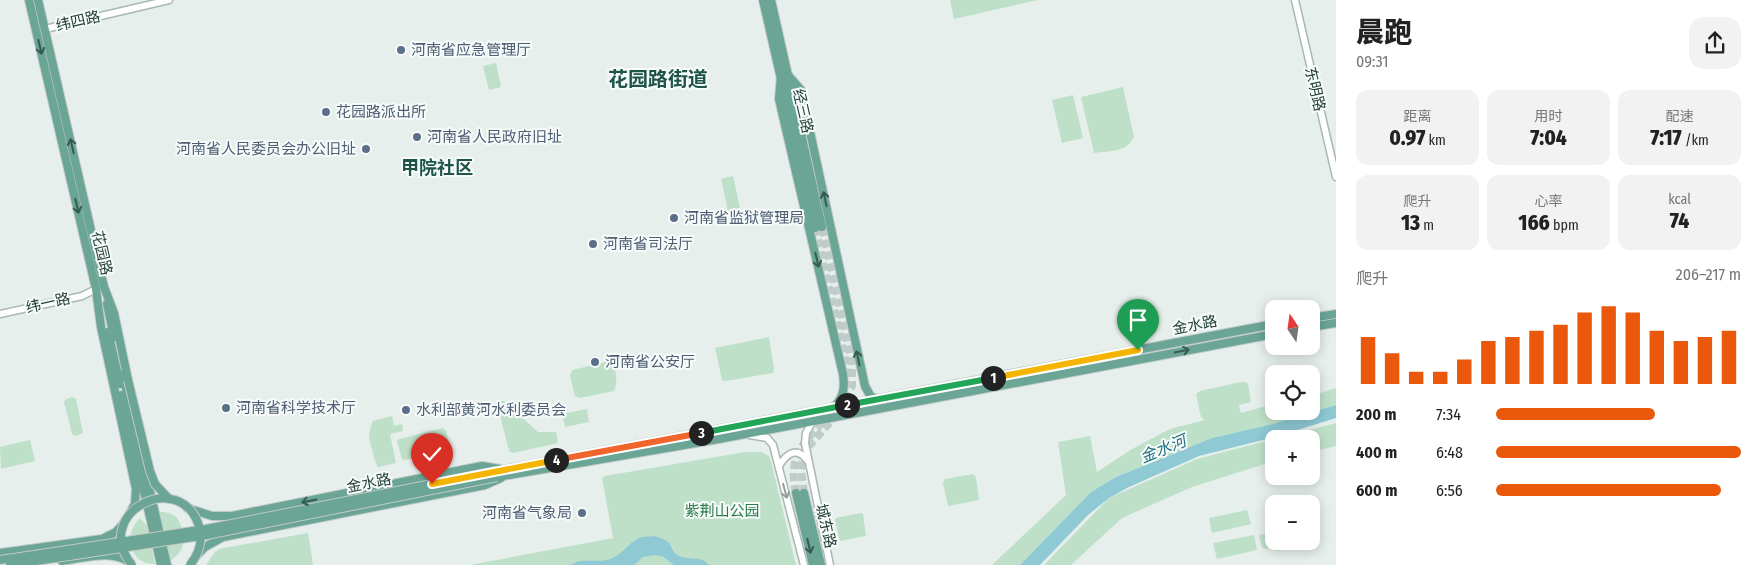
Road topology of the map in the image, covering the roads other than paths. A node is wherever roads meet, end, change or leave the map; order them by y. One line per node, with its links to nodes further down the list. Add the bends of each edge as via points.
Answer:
1 (29, 0): 11 (main road, 花园路, one-way to 11)
2 (38, 0): 7 (main road, 花园路)
3 (170, 0): 7 (street, 纬四路)
4 (763, 0): 8 (main road, 经三路)
5 (771, 0): 8 (main road, 经三路)
6 (1295, 0): 9 (street, 东明路)
7 (45, 29): 11 (main road, 花园路, one-way to 7)
8 (784, 75): 10 (main road, 经三路); 19 (main road, one-way to 8, via 872,397 865,386 801,90); 20 (main road, one-way to 20, via 779,99 843,374 843,395)
9 (1336, 177)
10 (818, 228)
11 (100, 288): 12 (street, 纬一路, via 82,296); 26 (main road, 花园路, bridge, via 114,313 150,471 155,484); 28 (main road, 花园路, via 101,327 136,489 135,504); 36 (main road); 37 (main road)
12 (0, 314)
13 (1336, 314): 14 (main road)
14 (1320, 317)
15 (1336, 323): 17 (main road)
16 (1265, 326): 19 (main road, 金水路)
17 (1320, 326)
18 (1265, 336): 21 (main road, 金水路, one-way to 18)
19 (879, 399): 20 (main road, 金水路)
20 (833, 408): 25 (main road, 金水路)
21 (813, 421): 22 (main road, 金水路); 23 (street, via 805,437)
22 (740, 435): 24 (street, via 760,436 770,441); 25 (main road, 金水路)
23 (809, 463): 24 (street, via 796,452 787,455); 42 (street)
24 (779, 466): 39 (street, one-way to 39)
25 (500, 474): 27 (main road, one-way to 27, via 482,466 232,516 212,516); 31 (main road, via 485,485 223,537); 32 (main road, 金水路, bridge, via 206,529); 34 (main road, 金水路, bridge, via 207,535)
26 (169, 499): 27 (main road, bridge); 28 (main road, bridge, via 148,500)
27 (187, 508): 31 (main road, bridge, via 200,529)
28 (130, 513): 29 (main road, bridge)
29 (124, 522): 30 (main road, via 116,532 102,538); 33 (main road, bridge, via 122,545)
30 (0, 553)
31 (196, 556): 38 (main road, bridge)
32 (0, 560)
33 (130, 563): 35 (main road, bridge, via 110,555)
34 (10, 565)
35 (32, 565)
36 (161, 565)
37 (167, 565)
38 (190, 565)
39 (804, 565)
40 (813, 565): 41 (main road, 城东路, one-way to 40, via 800,493)
41 (821, 565)
42 (830, 565)

